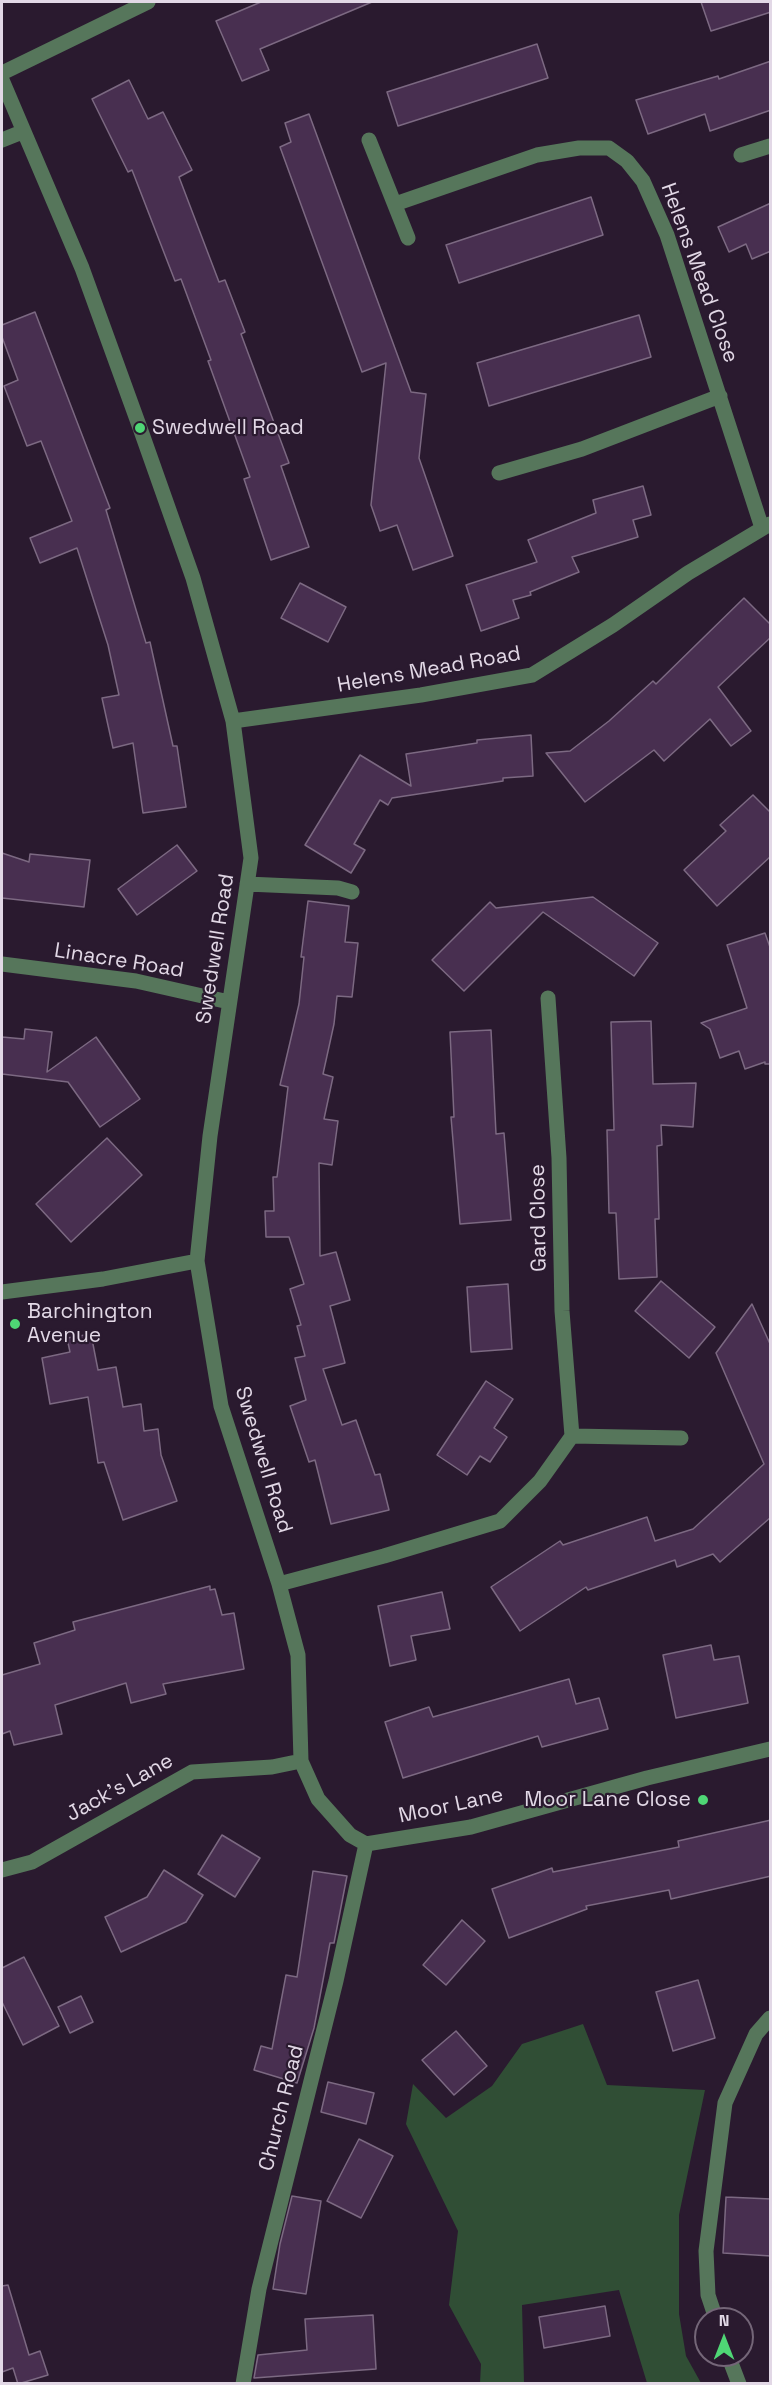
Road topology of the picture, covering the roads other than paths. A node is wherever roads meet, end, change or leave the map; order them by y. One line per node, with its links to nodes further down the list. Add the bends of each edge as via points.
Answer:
1 (148, 2): 2 (street)
2 (2, 73)
3 (2, 80): 4 (street, Swedwell Road)
4 (22, 132): 6 (street); 14 (street, Swedwell Road, via 82,268 140,428 193,578)
5 (369, 140): 9 (street)
6 (2, 141)
7 (771, 146): 8 (street)
8 (741, 154)
9 (396, 204): 10 (street); 11 (street, Helens Mead Close, via 537,154 609,148 627,161 643,181 667,234)
10 (408, 238)
11 (720, 396): 12 (street, Helens Mead Close, via 582,449); 13 (street, Helens Mead Close)
12 (499, 473)
13 (766, 526): 14 (street, Helens Mead Road, via 532,675)
14 (233, 721): 15 (street, Swedwell Road, via 251,858)
15 (247, 884): 16 (street); 19 (street, Swedwell Road)
16 (352, 892)
17 (2, 964): 19 (street, Linacre Road, via 136,981)
18 (548, 998): 22 (street, Gard Close, via 559,1158 562,1311)
19 (229, 1002): 20 (street, Swedwell Road)
20 (197, 1261): 21 (street, via 103,1279); 24 (street, Swedwell Road, via 221,1406)
21 (2, 1292)
22 (572, 1436): 23 (street); 24 (street, via 540,1481 500,1521)
23 (681, 1438)
24 (279, 1584): 26 (street, Swedwell Road, via 298,1655)
25 (771, 1749): 27 (street, Moor Lane, via 647,1778 471,1827)
26 (301, 1761): 27 (street, Swedwell Road, via 318,1799 350,1834); 28 (street, Jack's Lane, via 272,1767 192,1772 32,1862)
27 (366, 1844): 32 (street, Church Road, via 336,1982 259,2289)
28 (2, 1870)
29 (771, 2018): 30 (street, via 756,2034 725,2103 706,2251)
30 (712, 2307)
31 (732, 2367): 33 (street)
32 (243, 2384)
33 (738, 2384)

